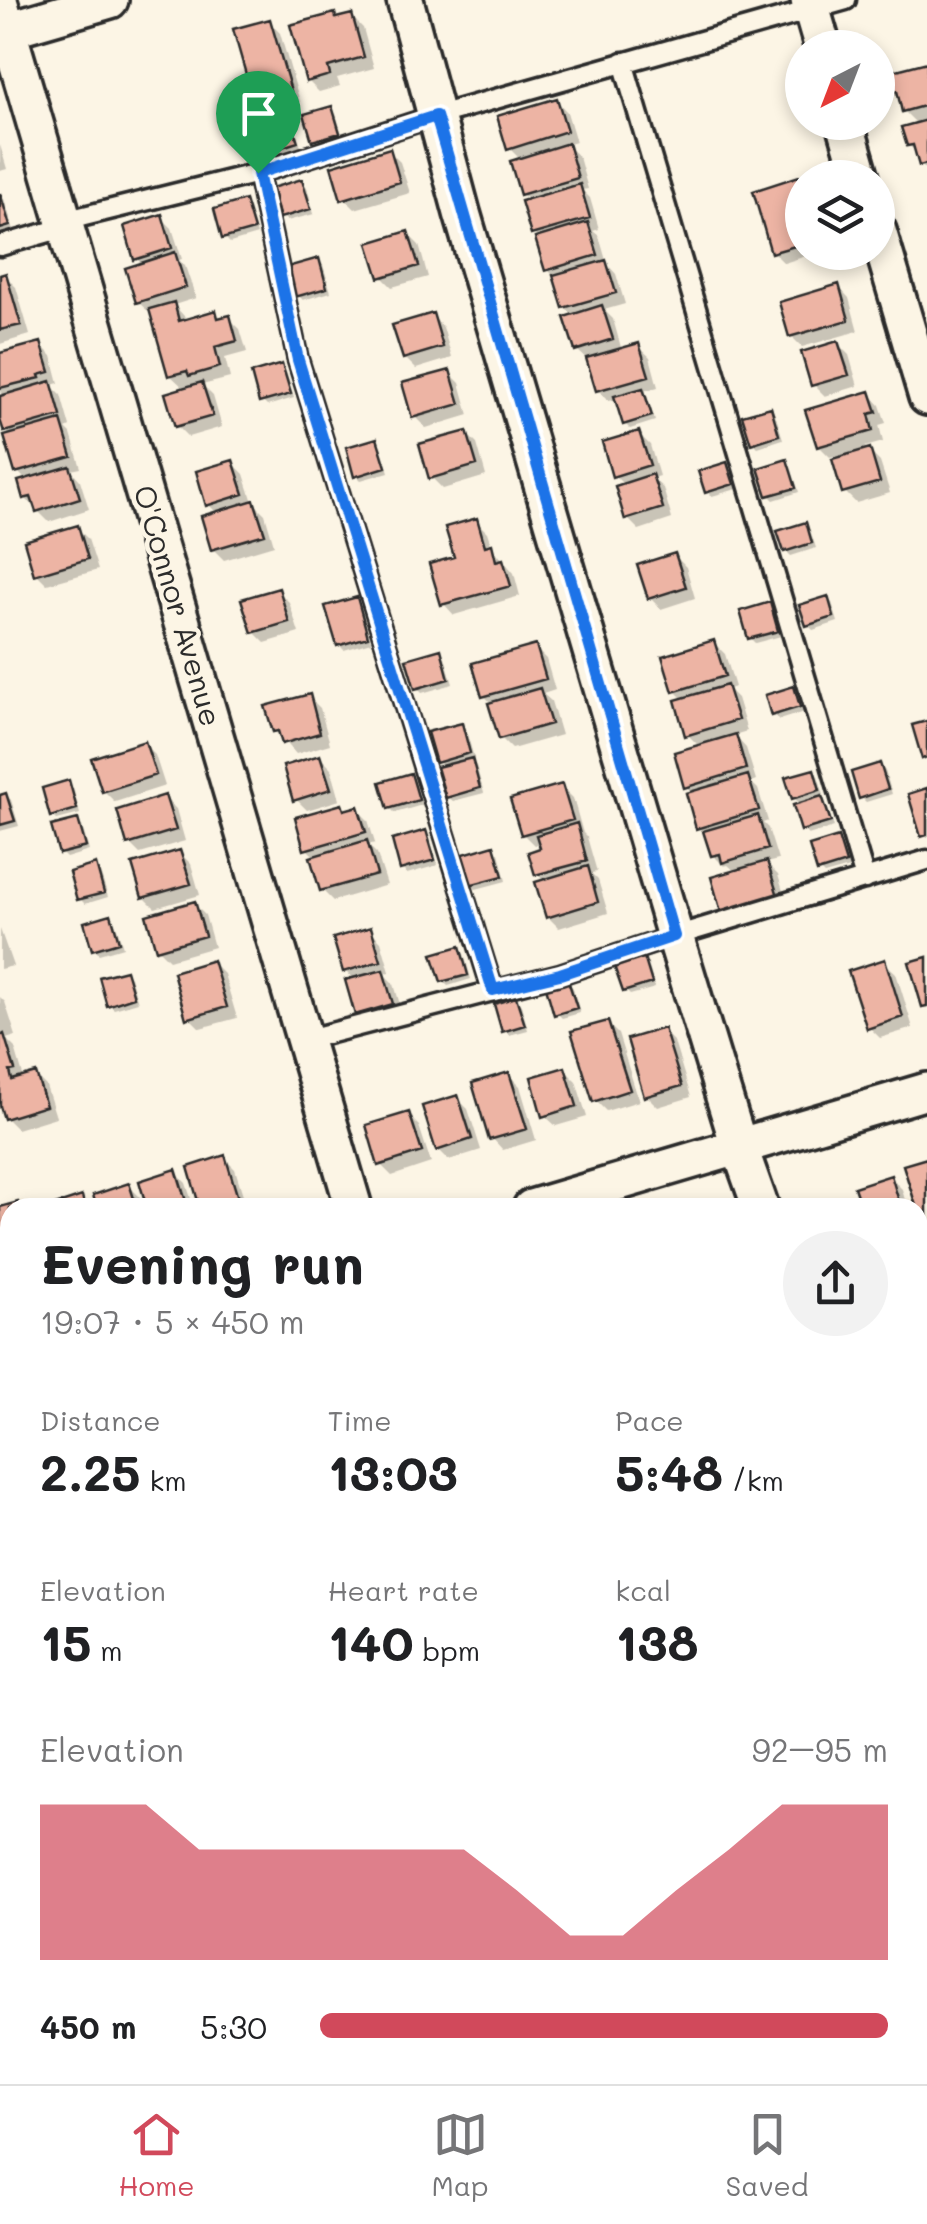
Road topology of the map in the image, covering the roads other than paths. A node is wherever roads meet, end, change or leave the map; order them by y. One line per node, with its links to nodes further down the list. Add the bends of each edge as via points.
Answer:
1 (110, 0): 5 (street)
2 (404, 0): 8 (street)
3 (846, 0): 4 (lane)
4 (810, 5): 6 (street); 7 (lane)
5 (3, 22): 10 (street, O'Connor Avenue)
6 (818, 30)
7 (622, 62): 8 (lane); 15 (lane)
8 (436, 116): 9 (lane); 16 (street)
9 (258, 173): 10 (lane); 17 (lane, via 298,360)
10 (65, 224): 11 (lane); 18 (street, O'Connor Avenue)
11 (0, 246)
12 (889, 270): 13 (street)
13 (927, 398)
14 (927, 860): 15 (lane)
15 (866, 879): 16 (lane)
16 (674, 936): 17 (lane); 20 (street)
17 (493, 990): 18 (lane)
18 (304, 1040): 21 (street, O'Connor Avenue)
19 (927, 1091): 20 (street)
20 (739, 1146): 22 (street); 23 (street)
21 (351, 1198)
22 (565, 1198)
23 (758, 1198)

